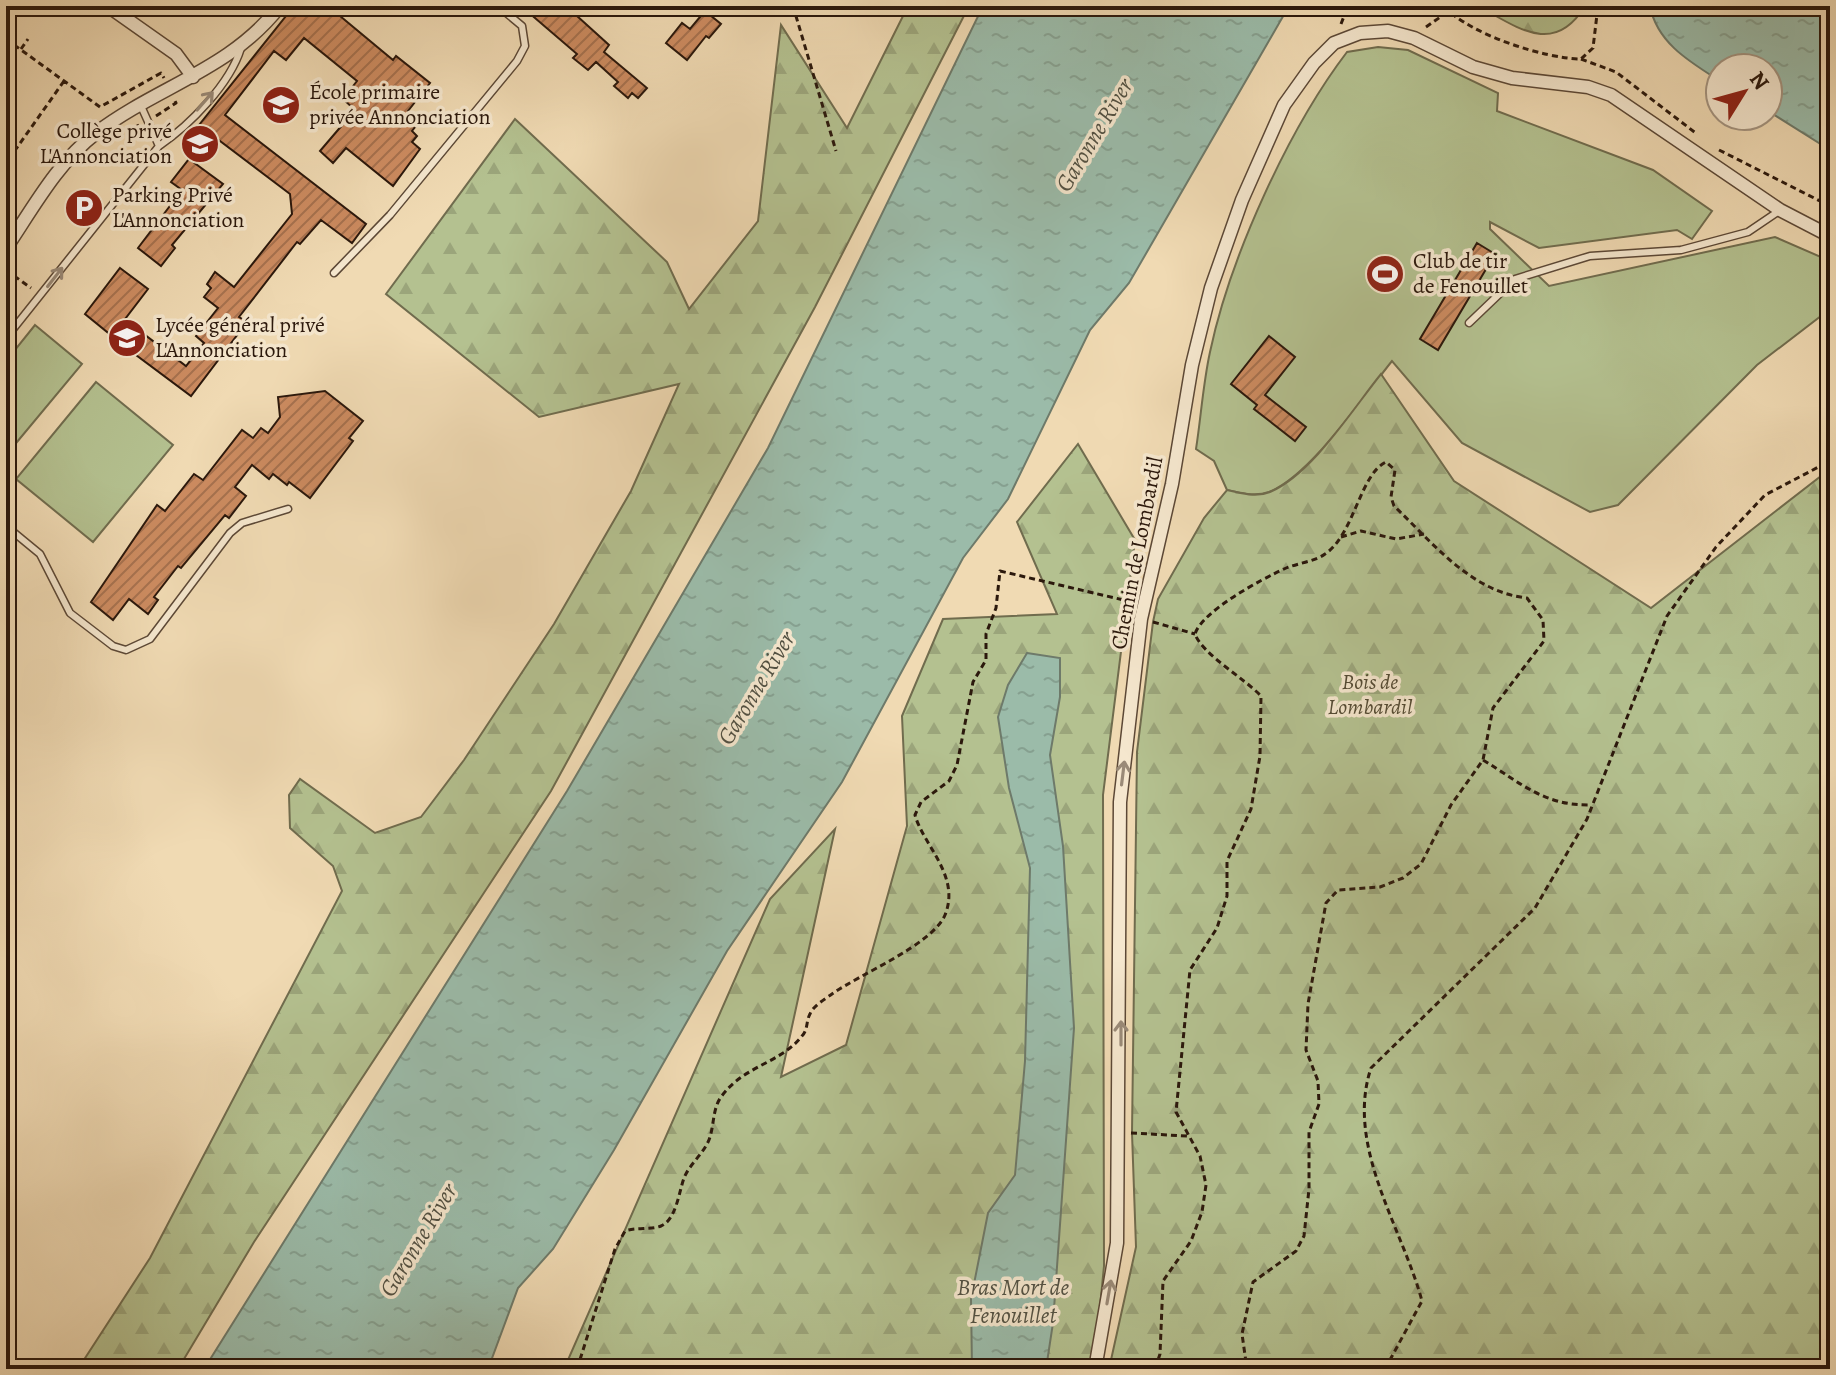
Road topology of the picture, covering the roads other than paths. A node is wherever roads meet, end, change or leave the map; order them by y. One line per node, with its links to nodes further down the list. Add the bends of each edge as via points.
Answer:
1 (108, 6): 5 (street, via 176,54)
2 (280, 6): 4 (street)
3 (498, 6): 12 (lane, via 522,26 525,46 517,61 390,215)
4 (241, 48): 5 (street); 7 (lane, one-way to 4, via 218,87)
5 (193, 77): 6 (street)
6 (141, 106): 7 (lane); 9 (street, via 73,153)
7 (159, 146): 14 (lane, one-way to 7)
8 (1780, 210): 10 (street, Chemin de Lombardil); 13 (lane, via 1748,232 1681,250 1590,256 1515,279); 17 (street, Chemin de Lombardil, one-way to 8, via 1117,1243 1120,802 1141,619 1211,288 1284,105 1334,43 1374,32 1414,38 1473,67 1611,95)
9 (10, 231): 11 (street)
10 (1830, 236)
11 (10, 253)
12 (334, 273)
13 (1469, 323)
14 (6, 338)
15 (288, 509): 16 (lane, via 242,523 230,533 150,639 126,650 70,613 40,554)
16 (6, 526)
17 (1095, 1369)

